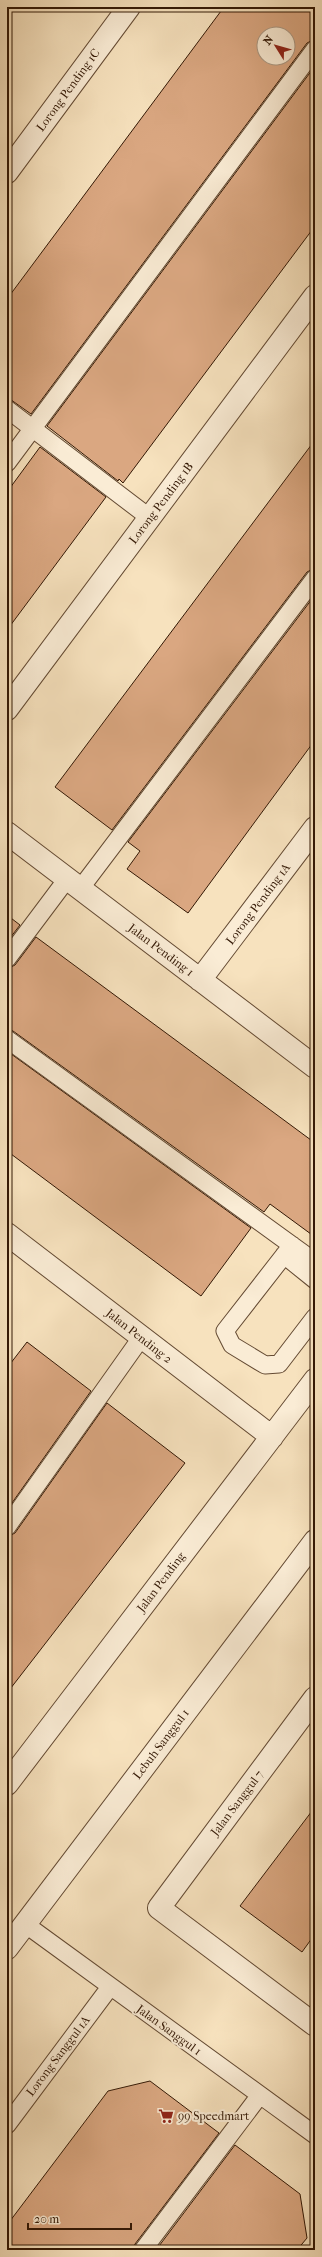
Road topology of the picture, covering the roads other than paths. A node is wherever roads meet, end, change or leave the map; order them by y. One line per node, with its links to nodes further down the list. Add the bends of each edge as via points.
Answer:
1 (129, 7): 3 (street, Lorong Pending 1C)
2 (315, 49): 6 (lane)
3 (7, 172)
4 (315, 296): 8 (street, Lorong Pending 1B)
5 (7, 408): 6 (lane)
6 (33, 428): 7 (lane); 8 (lane)
7 (7, 463)
8 (150, 518): 10 (street, Lorong Pending 1B)
9 (315, 578): 13 (lane)
10 (7, 709)
11 (315, 828): 15 (street, Lorong Pending 1A)
12 (7, 834): 13 (street, Jalan Pending 1)
13 (73, 884): 14 (lane); 15 (street, Jalan Pending 1)
14 (7, 959)
15 (200, 980): 17 (street, Jalan Pending 1)
16 (7, 1039): 19 (lane)
17 (315, 1067)
18 (11, 1245): 23 (street, Jalan Pending 2)
19 (288, 1250): 20 (lane); 21 (lane); 22 (lane, via 225,1331 232,1345 265,1366 278,1364)
20 (315, 1262)
21 (315, 1280)
22 (315, 1317)
23 (141, 1338): 25 (street, Jalan Pending 2); 26 (lane)
24 (315, 1380): 25 (street, Jalan Pending)
25 (272, 1437): 29 (street, Jalan Pending)
26 (7, 1527)
27 (315, 1541): 30 (street, Lebuh Sanggul 1)
28 (315, 1698): 33 (street, Jalan Sanggul 7, via 159,1908)
29 (7, 1784)
30 (25, 1924): 31 (street, Lebuh Sanggul 1); 32 (lane, Jalan Sanggul 1)
31 (7, 1948)
32 (110, 1987): 34 (lane, Jalan Sanggul 1); 35 (lane, Lorong Sanggul 1A)
33 (315, 2025)
34 (260, 2095): 36 (lane, Jalan Sanggul 1); 37 (lane)
35 (7, 2125)
36 (315, 2135)
37 (143, 2250)

